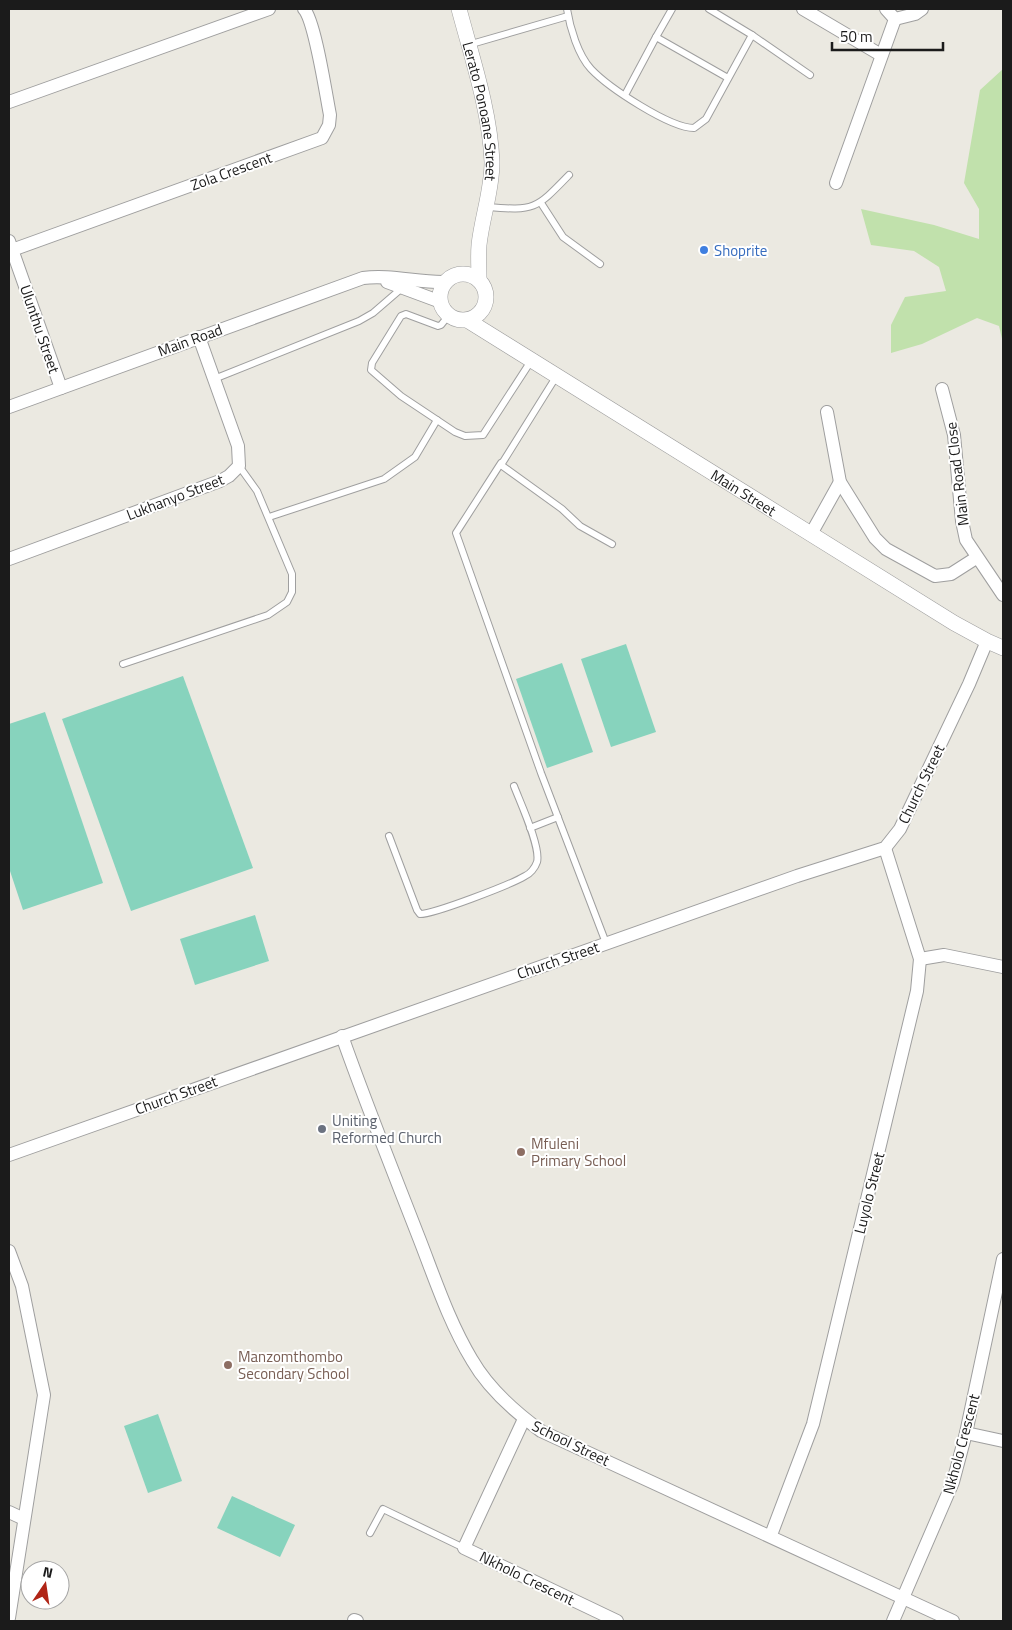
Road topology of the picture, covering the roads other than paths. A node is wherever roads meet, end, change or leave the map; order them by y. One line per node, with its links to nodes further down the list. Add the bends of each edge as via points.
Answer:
1 (269, 9): 18 (street)
2 (304, 9): 24 (street, Zola Crescent, via 312,28 330,116 330,125 322,138)
3 (459, 9): 13 (street, Lerato Ponoane Street)
4 (567, 9): 10 (lane)
5 (672, 9): 12 (lane)
6 (709, 9): 11 (lane)
7 (802, 9): 14 (street)
8 (922, 9): 9 (street, via 915,14)
9 (889, 12): 14 (street)
10 (568, 16): 13 (lane); 17 (lane, via 579,50 590,67)
11 (752, 35): 15 (lane); 16 (lane)
12 (656, 36): 16 (lane); 17 (lane)
13 (468, 45): 22 (street, Lerato Ponoane Street, via 491,146)
14 (881, 55): 20 (street)
15 (810, 75)
16 (728, 78): 17 (lane, via 706,119 694,128 679,127)
17 (625, 95)
18 (9, 102)
19 (569, 175): 21 (lane)
20 (836, 183)
21 (541, 203): 22 (lane, via 519,210); 25 (lane, via 563,237)
22 (488, 207): 23 (street, Lerato Ponoane Street)
23 (479, 244): 27 (street, Lerato Ponoane Street); 28 (street, Lerato Ponoane Street)
24 (10, 245): 39 (street, Ulunthu Street)
25 (600, 264)
26 (373, 277): 27 (street, Main Road, via 387,276 422,283); 29 (street); 34 (street, Main Road)
27 (450, 279): 28 (street, via 463,274); 30 (street, via 442,288)
28 (479, 280): 31 (street, via 486,292)
29 (402, 288): 30 (street); 38 (lane, via 358,321)
30 (441, 302): 32 (street)
31 (484, 308): 33 (street); 35 (street, Main Street)
32 (449, 315): 33 (street); 43 (lane, via 438,326 406,314 401,316 372,363 371,370)
33 (467, 320): 35 (street, Main Street)
34 (198, 337): 38 (street, Lukhanyo Street); 39 (street, Main Road)
35 (502, 340): 36 (street, Main Street)
36 (532, 360): 37 (street, Main Street); 43 (lane, via 482,435 465,436)
37 (557, 376): 44 (lane); 48 (street, Main Street)
38 (214, 379): 45 (street, Lukhanyo Street, via 238,446)
39 (61, 388): 41 (street, Main Road)
40 (942, 389): 50 (street, Main Road Close, via 954,435 963,530)
41 (9, 407)
42 (827, 412): 46 (street)
43 (437, 420): 47 (lane, via 415,457 384,479)
44 (501, 464): 49 (lane, via 580,526); 57 (lane, via 456,533)
45 (239, 466): 47 (lane, via 257,491); 51 (street, Lukhanyo Street, via 220,481)
46 (840, 482): 48 (street); 50 (street, via 875,538 895,554 935,576 958,571)
47 (269, 517): 55 (lane, via 292,574 292,592 287,602 268,615)
48 (810, 534): 53 (street, Main Street)
49 (612, 544)
50 (976, 558): 52 (street, Main Road Close)
51 (9, 560)
52 (1003, 595)
53 (987, 641): 54 (street, Main Street); 60 (street, Church Street, via 900,829)
54 (1003, 648)
55 (123, 664)
56 (514, 786): 58 (lane)
57 (558, 817): 58 (lane); 61 (lane)
58 (530, 828): 59 (lane, via 537,859 527,876 423,914 417,910)
59 (389, 836)
60 (885, 848): 61 (street, Church Street); 62 (street, Luyolo Street)
61 (606, 943): 64 (street, Church Street)
62 (920, 959): 63 (street, via 944,955); 74 (street, Luyolo Street, via 917,991 813,1424)
63 (1003, 967)
64 (342, 1036): 65 (street, Church Street); 68 (street, School Street, via 452,1322 483,1376)
65 (11, 1154)
66 (9, 1251): 72 (street, via 22,1286 44,1395)
67 (1003, 1259): 69 (street, Nkholo Crescent)
68 (524, 1419): 74 (street, School Street, via 541,1430); 75 (street, Nkholo Crescent)
69 (966, 1433): 70 (street); 76 (street, Nkholo Crescent, via 953,1482)
70 (1003, 1441)
71 (9, 1512): 72 (street)
72 (24, 1519): 77 (street)
73 (370, 1533): 75 (lane, Nkholo Crescent, via 382,1509)
74 (771, 1536): 76 (street, School Street)
75 (464, 1548): 78 (street, Nkholo Crescent)
76 (904, 1598): 79 (street, Nkholo Crescent); 80 (street, School Street)
77 (9, 1618)
78 (617, 1621)
79 (893, 1621)
80 (953, 1621)

